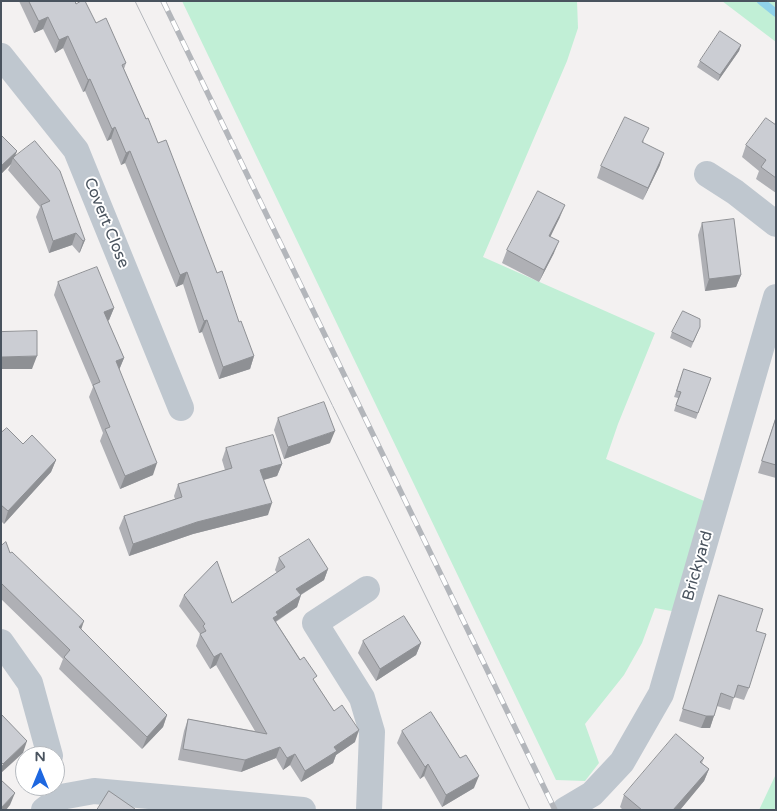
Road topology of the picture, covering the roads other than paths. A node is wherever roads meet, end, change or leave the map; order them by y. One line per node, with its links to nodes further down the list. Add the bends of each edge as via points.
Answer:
1 (1, 56): 5 (street, Covert Close, via 76,150)
2 (707, 174): 3 (street)
3 (776, 224)
4 (776, 297): 10 (street, Brickyard, via 662,694 622,762 592,794)
5 (181, 408)
6 (367, 589): 12 (street, via 315,622 362,698 372,732)
7 (1, 642): 8 (street, via 30,683)
8 (47, 746)
9 (65, 793): 11 (street, via 131,793)
10 (568, 808)
11 (303, 810)
12 (369, 810)

